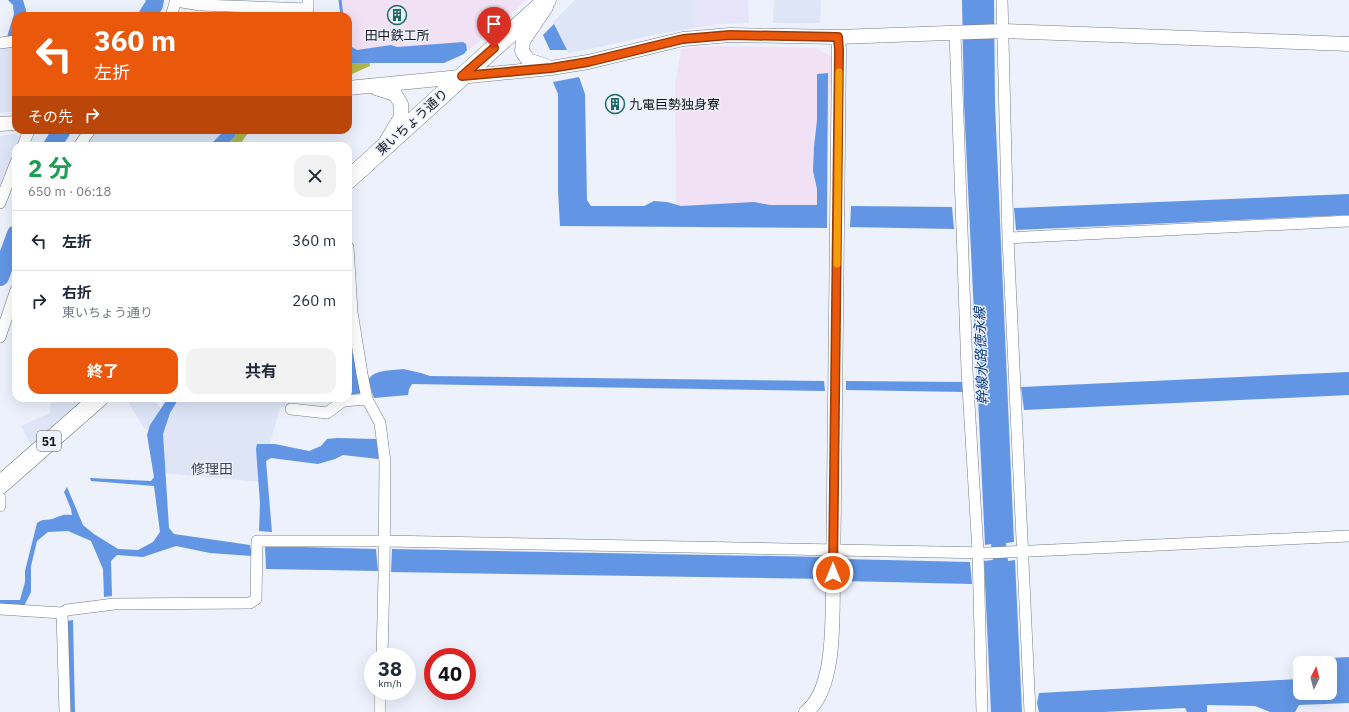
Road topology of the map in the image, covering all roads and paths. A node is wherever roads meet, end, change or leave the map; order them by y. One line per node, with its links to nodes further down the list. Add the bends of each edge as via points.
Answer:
1 (176, 0): 6 (street, via 200,6); 7 (street)
2 (308, 0): 6 (street, via 308,9)
3 (547, 0): 15 (main road, 東いちょう通り)
4 (551, 0): 14 (street, via 523,41 522,51 528,60)
5 (1002, 0): 8 (street)
6 (260, 4)
7 (172, 12)
8 (1003, 31): 9 (street); 13 (street); 25 (street)
9 (955, 33): 10 (street); 41 (street, via 967,362)
10 (838, 37): 14 (street, via 730,35 683,39 588,62); 39 (street)
11 (12, 41): 12 (street)
12 (0, 43)
13 (1349, 44)
14 (551, 68): 15 (street)
15 (462, 76): 16 (street); 20 (main road, 東いちょう通り)
16 (370, 86): 17 (street); 20 (street, via 395,94 401,104 401,117)
17 (352, 88)
18 (12, 123): 19 (street)
19 (0, 124)
20 (382, 149): 22 (main road, 東いちょう通り)
21 (12, 171): 23 (street)
22 (352, 176)
23 (1, 197)
24 (1349, 222): 25 (street)
25 (1008, 238): 40 (street)
26 (12, 302): 28 (street)
27 (352, 312): 29 (street)
28 (0, 337)
29 (367, 399): 30 (street); 38 (street, via 380,423 385,462)
30 (352, 400)
31 (94, 402): 34 (main road, 51)
32 (342, 402): 33 (street, via 327,413)
33 (290, 409)
34 (0, 486)
35 (0, 498): 36 (street)
36 (0, 506)
37 (1349, 536): 40 (street)
38 (385, 541): 39 (street); 43 (street, via 257,541 256,599 250,603 114,604 67,610); 44 (street)
39 (833, 549): 41 (street); 48 (street, via 830,664 824,687)
40 (1016, 551): 41 (street); 50 (street)
41 (983, 552): 49 (street)
42 (0, 609): 43 (street)
43 (62, 613): 46 (street)
44 (382, 648)
45 (380, 700): 47 (street)
46 (65, 712)
47 (380, 712)
48 (806, 712)
49 (982, 712)
50 (1030, 712)

